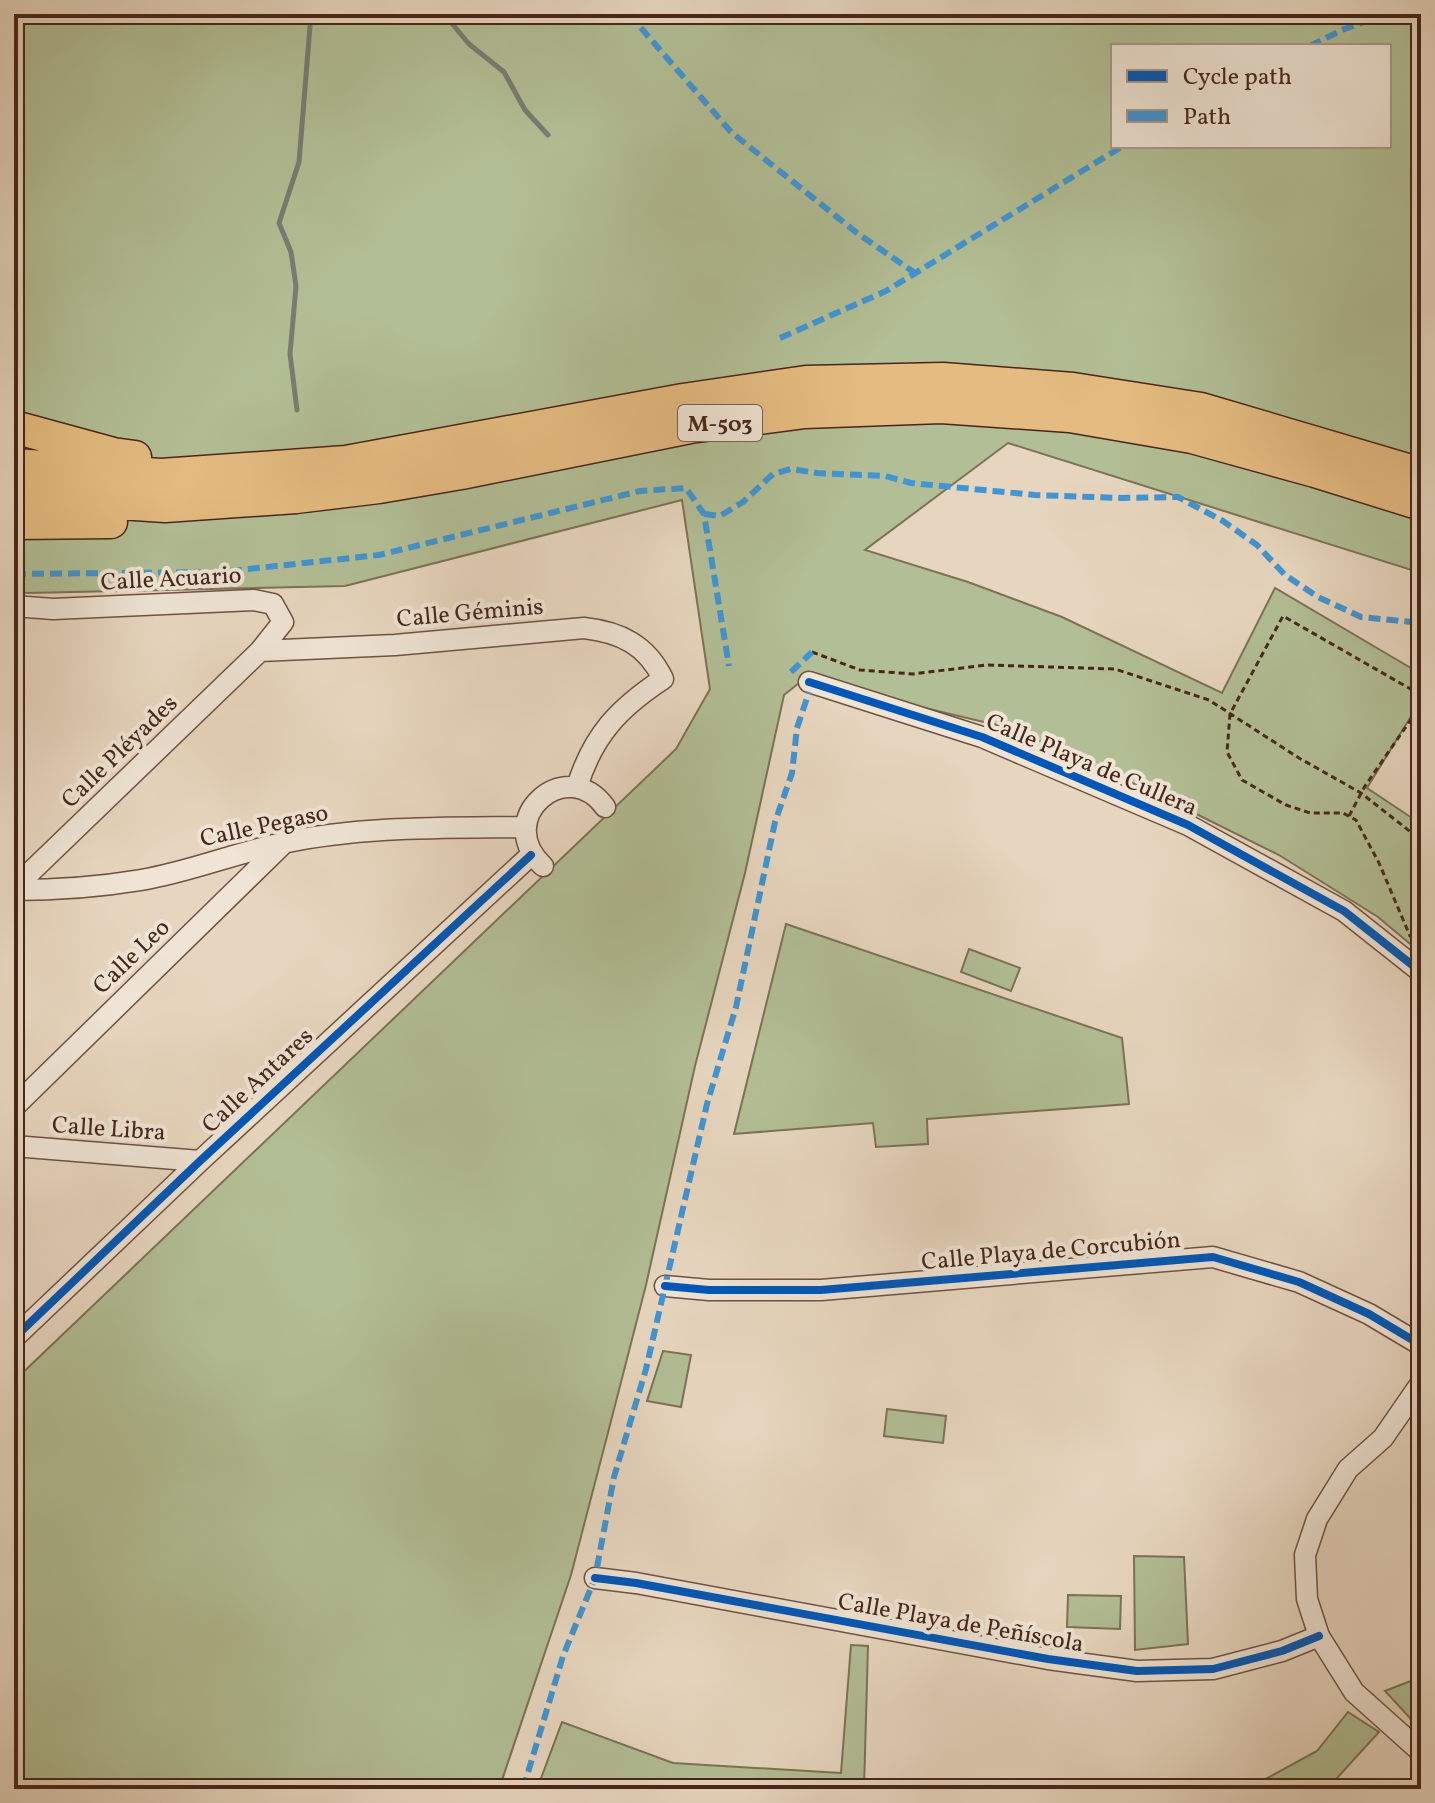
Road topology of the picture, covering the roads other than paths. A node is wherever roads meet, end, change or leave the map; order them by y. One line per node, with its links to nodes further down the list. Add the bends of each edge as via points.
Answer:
1 (14, 427): 2 (highway, M-503, via 113,454 173,463)
2 (346, 462): 3 (highway, M-503, via 161,475); 5 (highway, M-503, via 806,382 943,379 1073,389 1201,409)
3 (14, 465)
4 (461, 473): 6 (highway, M-503, via 296,497 165,506); 7 (highway, M-503, via 762,417 941,407 1070,416 1192,437); 8 (highway, M-503, via 385,503 300,515)
5 (1421, 474)
6 (14, 496)
7 (1421, 504)
8 (14, 523)
9 (14, 606): 10 (street, Calle Acuario, via 254,600 273,604 283,622)
10 (260, 651): 12 (street, Calle Géminis, via 584,628 610,631 655,661 663,679 632,699 603,730); 16 (street, Calle Pléyades)
11 (809, 682): 17 (street, Calle Playa de Cullera, via 982,737 1188,825 1344,911)
12 (577, 787): 13 (street); 14 (street, via 542,796)
13 (605, 807)
14 (526, 827): 15 (street, Calle Pegaso, via 415,829); 20 (street, Calle Antares, via 526,843 537,861)
15 (285, 842): 16 (street, Calle Pegaso, via 144,879 61,890); 18 (street, Calle Leo)
16 (14, 889)
17 (1421, 972)
18 (14, 1107)
19 (14, 1146): 20 (street, Calle Libra)
20 (200, 1161): 22 (street, Calle Antares)
21 (665, 1286): 23 (street, Calle Playa de Corcubión, via 821,1290 1213,1257 1299,1282)
22 (14, 1338)
23 (1421, 1345)
24 (1421, 1383): 26 (street, via 1383,1438 1348,1469 1317,1519 1305,1555 1307,1599)
25 (595, 1578): 26 (street, Calle Playa de Peñíscola, via 1137,1671 1213,1669)
26 (1319, 1636): 27 (street, via 1354,1692)
27 (1421, 1752)

